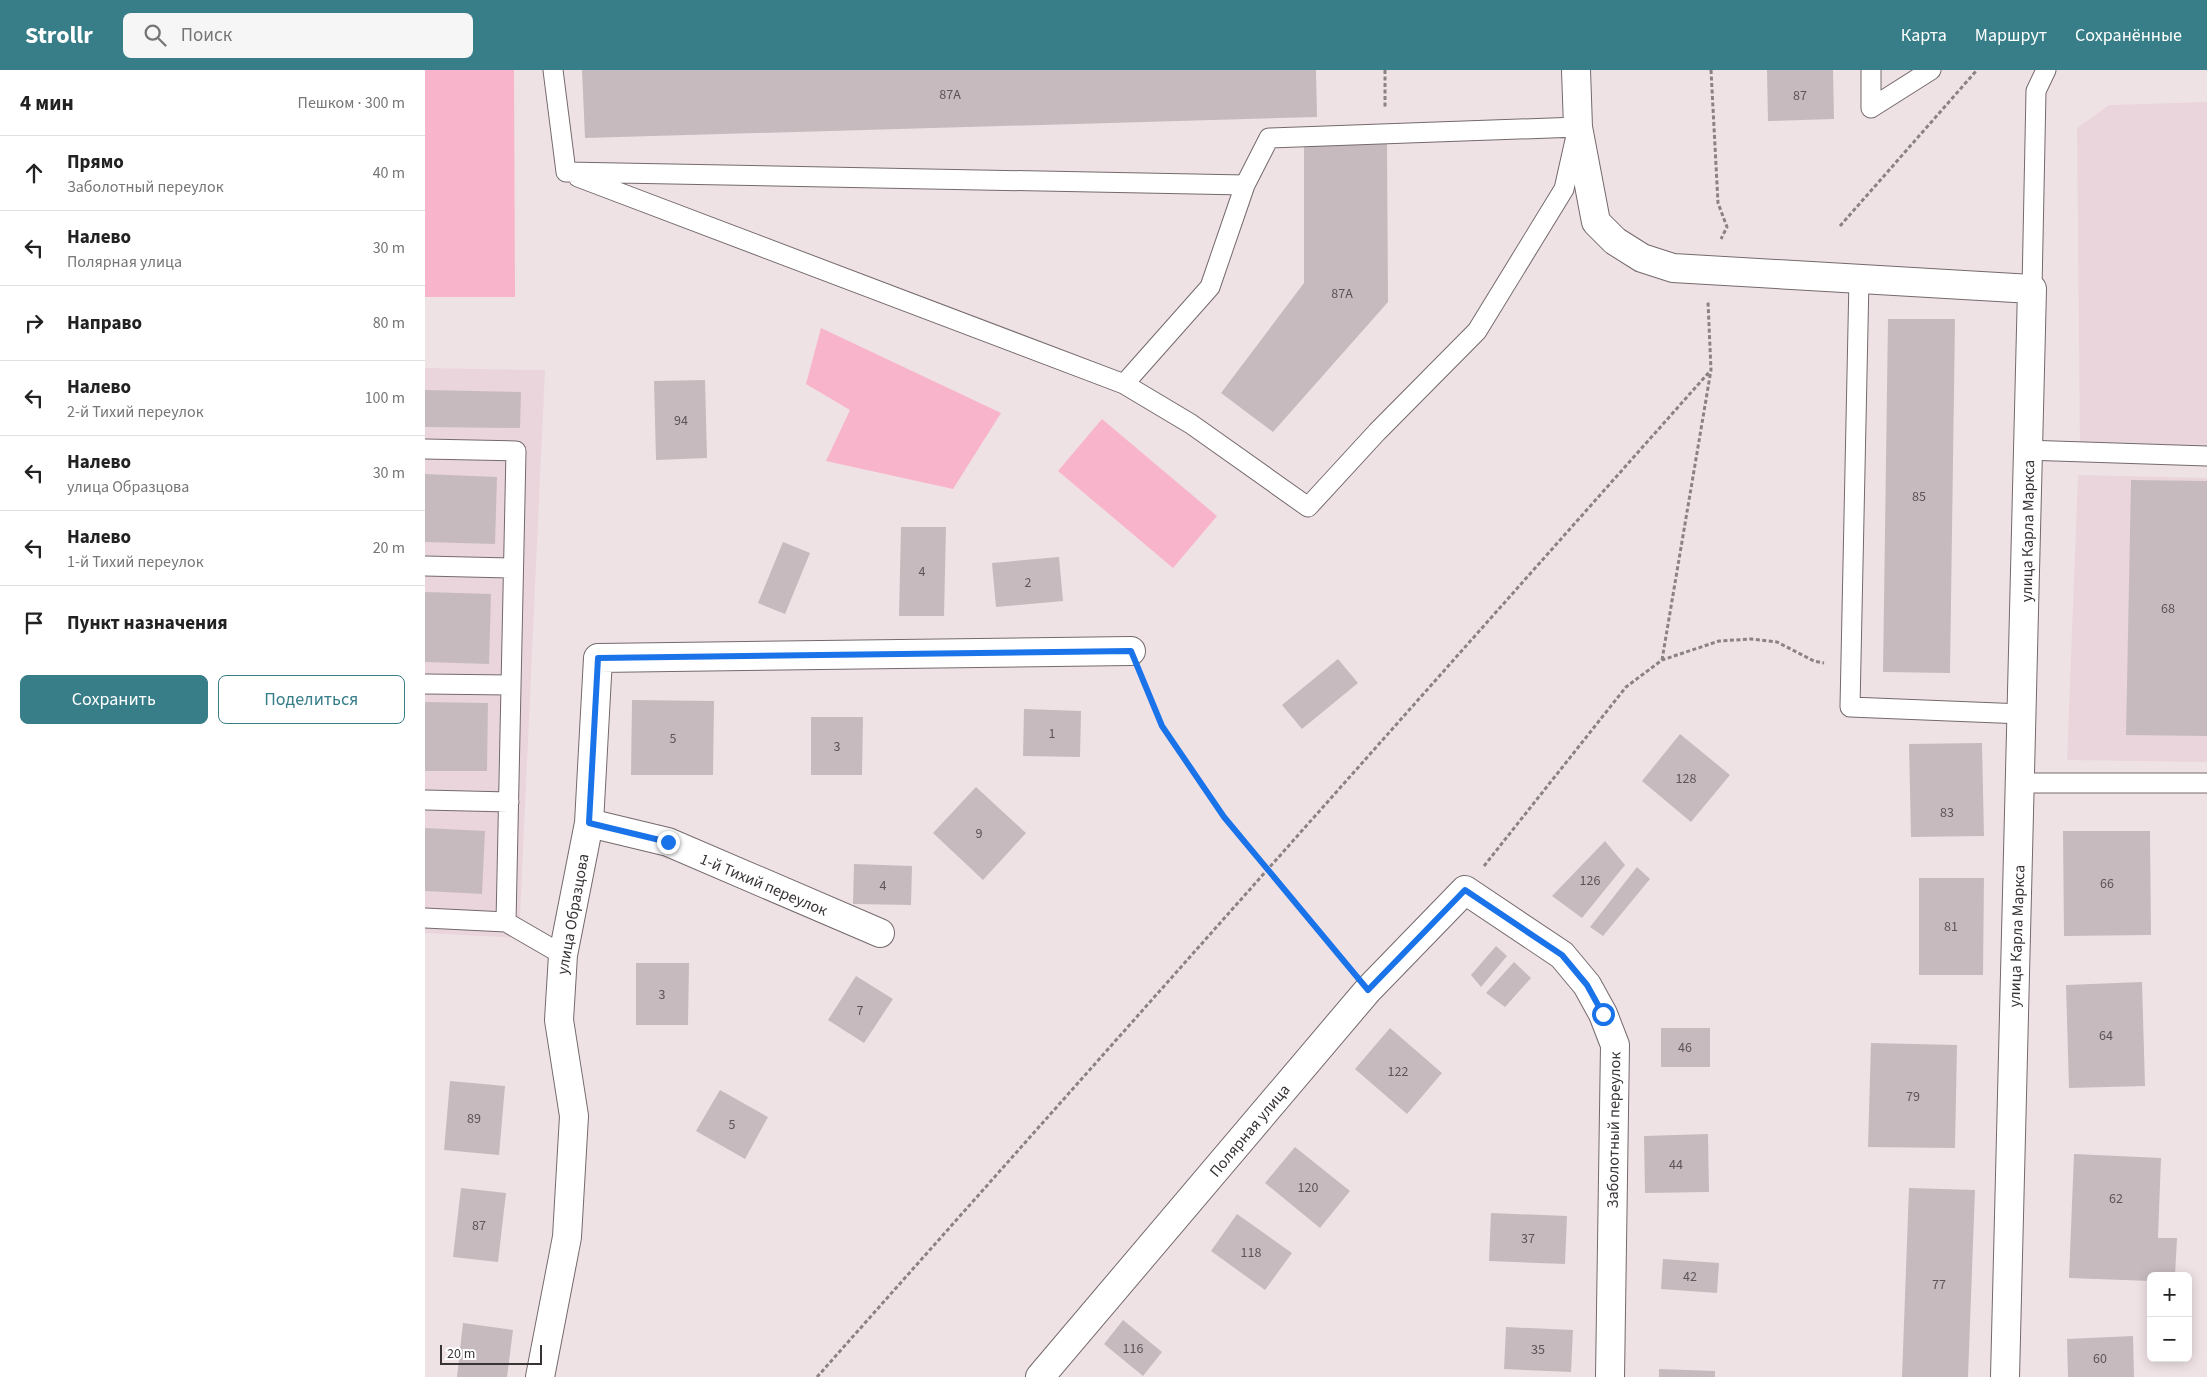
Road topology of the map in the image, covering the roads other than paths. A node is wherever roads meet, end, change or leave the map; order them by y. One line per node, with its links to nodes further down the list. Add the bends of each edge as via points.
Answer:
1 (553, 70): 7 (lane)
2 (1576, 70): 6 (street)
3 (1871, 70): 4 (lane, via 1871,108)
4 (1931, 70)
5 (2046, 70): 10 (lane, via 2036,91)
6 (1578, 127): 8 (lane, via 1269,138); 9 (street, via 1596,222 1615,241 1642,258 1673,268); 11 (lane, via 1563,189 1477,331 1307,507 1191,424)
7 (566, 172): 8 (lane); 11 (lane)
8 (1245, 185): 11 (lane, via 1210,287)
9 (1859, 279): 10 (street); 20 (lane, via 1850,707)
10 (2032, 289): 13 (street, улица Карла Маркса)
11 (1124, 384)
12 (425, 450): 16 (lane, via 516,451)
13 (2028, 450): 14 (lane); 20 (street, улица Карла Маркса)
14 (2207, 456)
15 (425, 566): 16 (lane)
16 (513, 568): 19 (lane)
17 (1131, 651): 25 (street, улица Образцова, via 598,658)
18 (425, 684): 19 (lane)
19 (511, 685): 24 (lane)
20 (2023, 714): 21 (street, улица Карла Маркса)
21 (2021, 783): 22 (lane); 34 (street, улица Карла Маркса)
22 (2207, 783)
23 (425, 800): 24 (lane)
24 (509, 802): 28 (lane)
25 (589, 823): 29 (street, 1-й Тихий переулок, via 668,842); 30 (street, улица Образцова)
26 (1465, 890): 32 (street, Полярная улица, via 1368,990); 33 (street, Заболотный переулок, via 1562,955 1587,985 1615,1046)
27 (425, 918): 28 (lane)
28 (506, 922): 30 (lane)
29 (880, 934)
30 (563, 955): 31 (street, улица Образцова, via 559,1020 574,1116 567,1237)
31 (540, 1377)
32 (1040, 1377)
33 (1609, 1377)
34 (2005, 1377)

